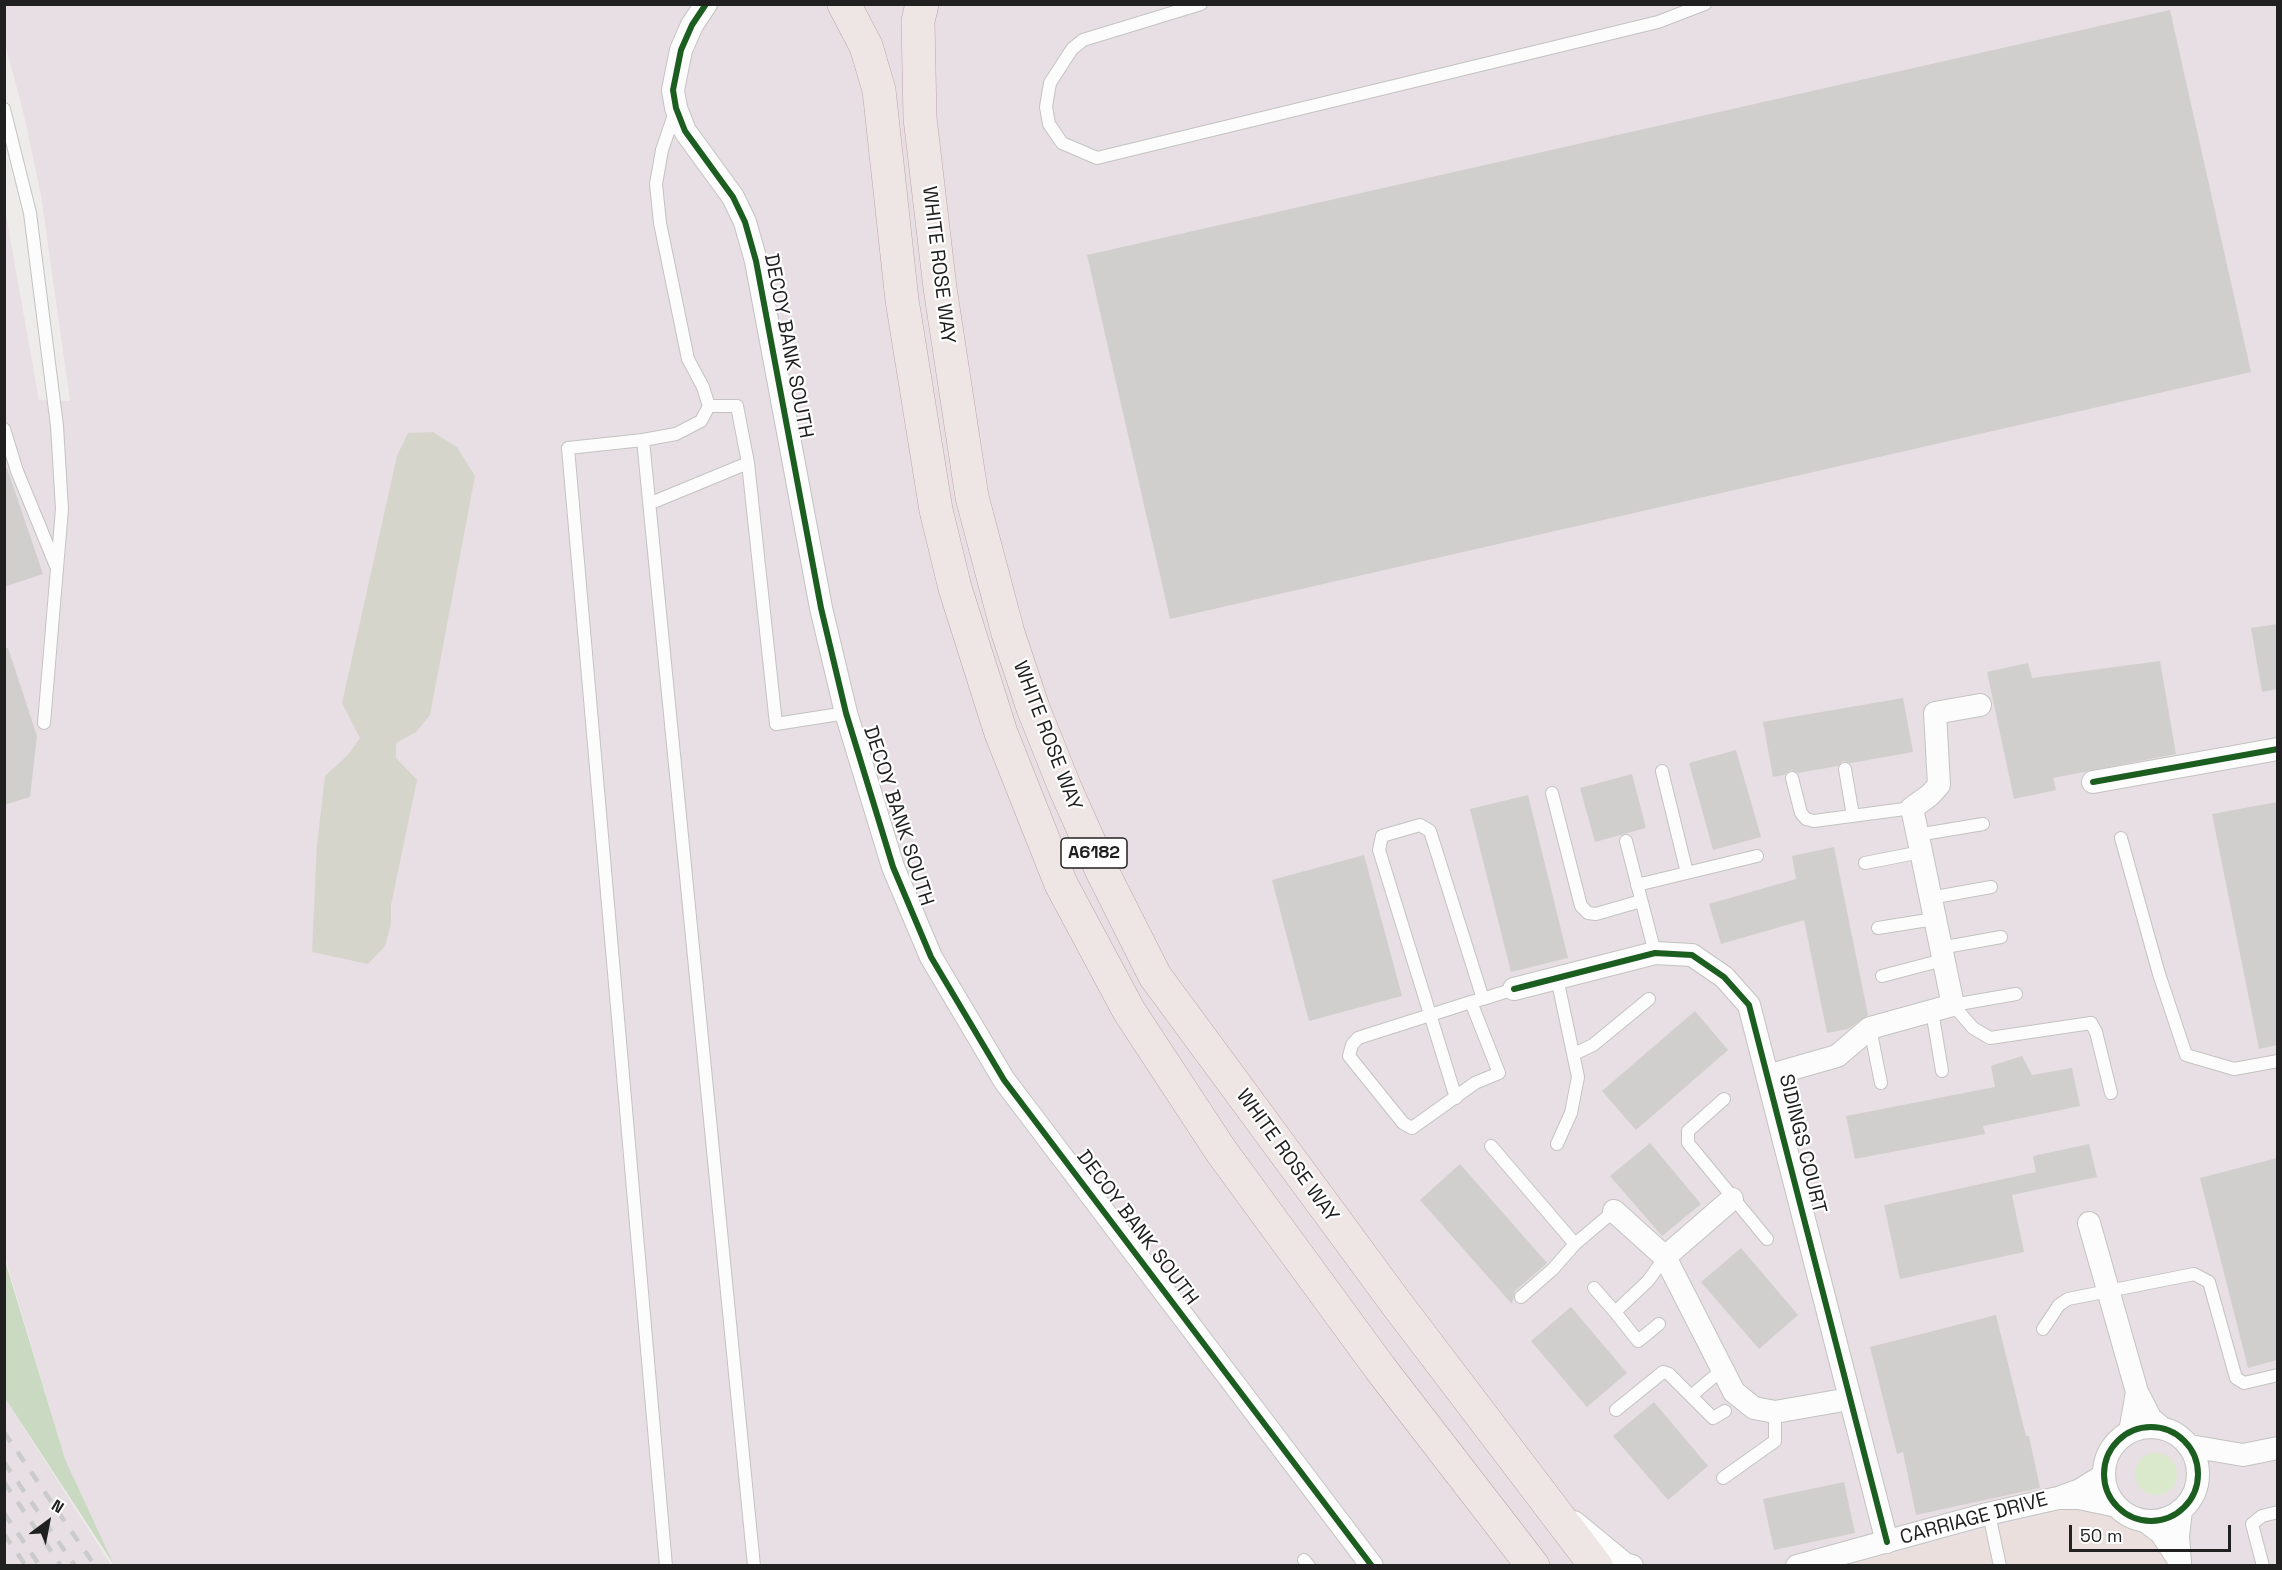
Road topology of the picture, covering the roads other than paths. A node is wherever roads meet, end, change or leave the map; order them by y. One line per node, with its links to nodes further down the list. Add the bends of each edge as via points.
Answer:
1 (706, 4): 6 (street, DECOY BANK SOUTH, via 681,50 673,90)
2 (844, 4): 100 (highway, WHITE ROSE WAY / A6182, via 866,46 879,90 902,300 936,510 955,588 1001,733 1062,884 1129,1011 1221,1150 1380,1368)
3 (922, 4): 88 (highway, WHITE ROSE WAY / A6182, via 918,21 920,118 952,376 972,497 1008,633 1065,788 1155,976)
4 (1201, 4): 5 (lane, via 1083,40 1072,49 1050,83 1046,107 1049,124 1062,143 1097,158 1658,22)
5 (1704, 4)
6 (676, 108): 8 (lane, via 656,183 660,223 688,359 704,387); 15 (street, DECOY BANK SOUTH, via 696,148 733,197 756,261 821,608)
7 (4, 109): 13 (lane, via 30,213 57,426 62,509)
8 (709, 406): 10 (lane, via 701,421 676,434); 11 (lane, via 737,406)
9 (4, 429): 13 (lane)
10 (644, 440): 12 (lane); 97 (lane, via 567,448)
11 (748, 463): 12 (lane); 15 (lane, via 776,724)
12 (651, 503): 98 (lane)
13 (57, 570): 16 (lane)
14 (1980, 705): 23 (street, via 1935,713 1939,785)
15 (846, 713): 99 (street, DECOY BANK SOUTH, via 893,867 931,957 962,1013 1004,1080)
16 (44, 723)
17 (2277, 749): 21 (street)
18 (1845, 769): 24 (lane)
19 (1662, 771): 31 (lane)
20 (1792, 778): 24 (lane, via 1806,819)
21 (2093, 782)
22 (1552, 793): 34 (lane, via 1581,906 1596,914)
23 (1912, 808): 24 (lane); 28 (street)
24 (1853, 816)
25 (1983, 824): 28 (lane)
26 (2121, 838): 50 (lane, via 2186,1055 2234,1069)
27 (1626, 841): 32 (lane)
28 (1919, 844): 30 (lane); 35 (street)
29 (1757, 856): 31 (lane)
30 (1865, 862)
31 (1687, 873): 32 (lane)
32 (1637, 885): 34 (lane)
33 (1990, 887): 35 (lane)
34 (1641, 901): 38 (lane)
35 (1932, 909): 36 (lane); 39 (street)
36 (1878, 928)
37 (2001, 938): 39 (lane)
38 (1655, 953): 41 (street, SIDINGS COURT); 52 (street, SIDINGS COURT, via 1692,955 1724,977 1749,1005)
39 (1942, 954): 40 (lane); 46 (street)
40 (1882, 976)
41 (1557, 978): 42 (street, SIDINGS COURT); 49 (lane)
42 (1514, 989): 45 (lane)
43 (2016, 994): 46 (lane)
44 (1649, 999): 49 (lane, via 1593,1046)
45 (1477, 1001): 47 (lane); 47 (lane, via 1430,831 1420,825 1389,832 1382,836 1379,850); 55 (lane, via 1500,1073 1475,1083)
46 (1942, 1008): 48 (street); 51 (lane); 54 (lane, via 1990,1038 2091,1023)
47 (1430, 1016): 55 (lane); 55 (lane, via 1358,1038 1349,1056 1403,1123 1412,1128)
48 (1870, 1028): 52 (street, via 1837,1056); 53 (lane)
49 (1574, 1054): 57 (lane, via 1576,1092 1565,1132)
50 (2277, 1061)
51 (1942, 1071)
52 (1767, 1076): 75 (street, SIDINGS COURT)
53 (1881, 1083)
54 (2111, 1093)
55 (1456, 1098)
56 (1724, 1099): 59 (lane, via 1688,1131 1686,1138)
57 (1557, 1144)
58 (1491, 1146): 63 (lane)
59 (1732, 1199): 62 (lane); 64 (street)
60 (1614, 1211): 63 (lane); 64 (street)
61 (2089, 1223): 66 (street)
62 (1767, 1239)
63 (1575, 1244): 67 (lane)
64 (1665, 1257): 68 (lane, via 1648,1281); 71 (street)
65 (1594, 1288): 68 (lane)
66 (2108, 1291): 70 (lane, via 2068,1299 2059,1305); 72 (lane, via 2189,1273 2200,1276 2209,1282 2236,1378 2244,1383); 73 (street)
67 (1521, 1297)
68 (1614, 1312): 69 (lane, via 1638,1341)
69 (1659, 1324)
70 (2043, 1329)
71 (1723, 1369): 74 (lane); 78 (street, via 1734,1392 1754,1408)
72 (2277, 1375)
73 (2137, 1392): 79 (street, via 2151,1419); 80 (street)
74 (1691, 1396): 76 (lane, via 1663,1372); 77 (lane, via 1713,1418)
75 (1850, 1399): 78 (street); 94 (street, SIDINGS COURT)
76 (1616, 1410)
77 (1725, 1411)
78 (1775, 1412): 85 (lane, via 1775,1441)
79 (2162, 1428): 80 (street); 81 (street, via 2178,1434)
80 (2130, 1432): 84 (street, via 2109,1452 2103,1465)
81 (2190, 1446): 83 (street); 86 (street, via 2198,1464)
82 (2277, 1448): 83 (street)
83 (2243, 1455): 86 (street)
84 (2104, 1475): 87 (street, CARRIAGE DRIVE); 89 (street, via 2105,1487)
85 (1724, 1478)
86 (2198, 1481): 90 (street, via 2193,1496)
87 (2058, 1498): 89 (street, CARRIAGE DRIVE); 92 (street, CARRIAGE DRIVE)
88 (1547, 1501): 101 (highway, WHITE ROSE WAY / A6182); 102 (street)
89 (2117, 1506): 93 (street, CARRIAGE DRIVE, via 2126,1515)
90 (2181, 1510): 93 (street); 96 (street)
91 (2277, 1512): 105 (lane, via 2252,1524)
92 (1989, 1514): 94 (street, CARRIAGE DRIVE); 104 (lane)
93 (2145, 1521): 96 (street, CARRIAGE DRIVE, via 2161,1533)
94 (1887, 1542): 95 (street, CARRIAGE DRIVE)
95 (1819, 1563): 103 (street, CARRIAGE DRIVE)
96 (2180, 1564)
97 (666, 1566)
98 (754, 1566)
99 (1372, 1566)
100 (1533, 1566)
101 (1596, 1566)
102 (1632, 1566)
103 (1797, 1566)
104 (2000, 1566)
105 (2263, 1566)

